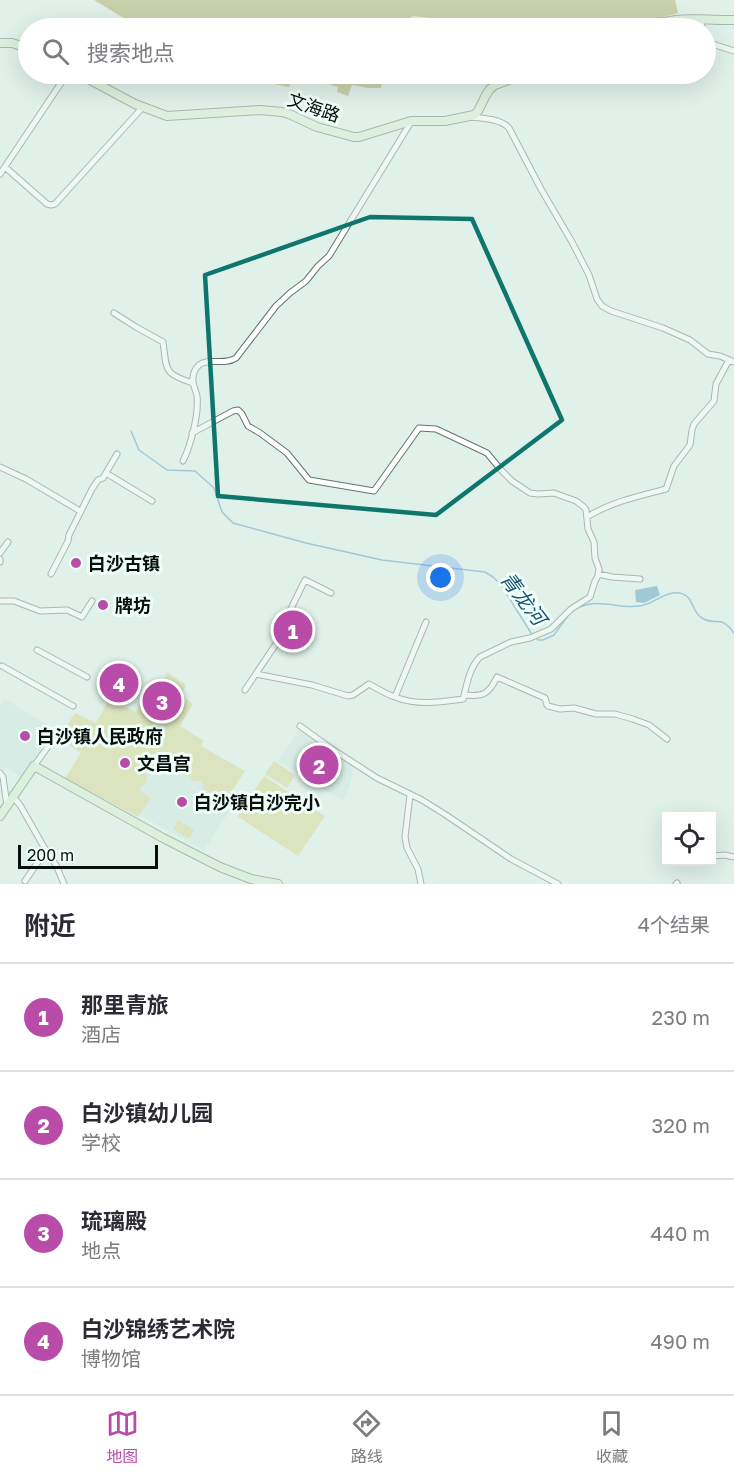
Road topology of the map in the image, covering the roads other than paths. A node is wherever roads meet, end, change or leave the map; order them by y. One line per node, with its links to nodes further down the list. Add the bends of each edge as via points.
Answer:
1 (716, 19): 2 (street)
2 (734, 20)
3 (0, 43): 4 (street)
4 (18, 45)
5 (716, 45): 6 (street)
6 (734, 51)
7 (60, 84): 13 (street)
8 (98, 84): 10 (street, 文海路)
9 (498, 84): 11 (street)
10 (142, 108): 12 (street, 文海路, via 167,116 282,112 354,137); 13 (street, via 55,204 47,204)
11 (469, 117): 12 (street, 文海路); 16 (street, via 507,125 572,242 602,306 687,338 708,354)
12 (411, 121): 17 (street, via 329,256 276,306 236,358 226,363 203,363 195,372)
13 (5, 167): 14 (street)
14 (0, 174)
15 (114, 313): 17 (street, via 163,342 168,371)
16 (732, 361): 25 (street, via 716,384 714,401 694,424 690,445 674,466 666,489 604,507)
17 (193, 383): 18 (street, via 197,396)
18 (192, 433): 20 (street); 25 (street, via 238,410 248,426 287,453 311,481 374,491 419,428 432,428 487,453 530,493 554,493 576,501)
19 (117, 454): 22 (street)
20 (183, 461)
21 (0, 467): 24 (street)
22 (106, 473): 23 (street); 24 (street)
23 (152, 501)
24 (80, 511): 28 (street)
25 (588, 517): 29 (street)
26 (8, 542): 27 (street)
27 (0, 553)
28 (51, 574)
29 (598, 574): 30 (street); 40 (street, via 589,598 554,627 480,657 472,668)
30 (640, 579)
31 (331, 593): 37 (street, via 305,580 279,633 282,635)
32 (0, 600): 33 (street, via 45,611 67,610 82,617)
33 (92, 601)
34 (426, 622): 41 (street)
35 (37, 650): 38 (street)
36 (2, 666): 42 (street)
37 (256, 674): 39 (street); 41 (street, via 348,696 369,684)
38 (87, 677)
39 (245, 690)
40 (465, 695): 41 (street, via 463,699 435,703); 44 (street, via 477,696 490,690 497,677 545,698 548,706 615,714 649,725)
41 (395, 697)
42 (73, 706)
43 (300, 726): 48 (street, via 377,778)
44 (667, 739)
45 (47, 748): 46 (street)
46 (34, 766): 49 (street); 57 (street, via 220,867)
47 (0, 773): 50 (street)
48 (410, 795): 58 (street, via 405,837); 59 (street)
49 (13, 797): 50 (street); 52 (street)
50 (7, 806): 51 (street)
51 (0, 816)
52 (47, 852): 55 (street); 56 (street)
53 (716, 856): 54 (street)
54 (734, 857)
55 (25, 881)
56 (64, 884)
57 (278, 884)
58 (422, 884)
59 (558, 884)

